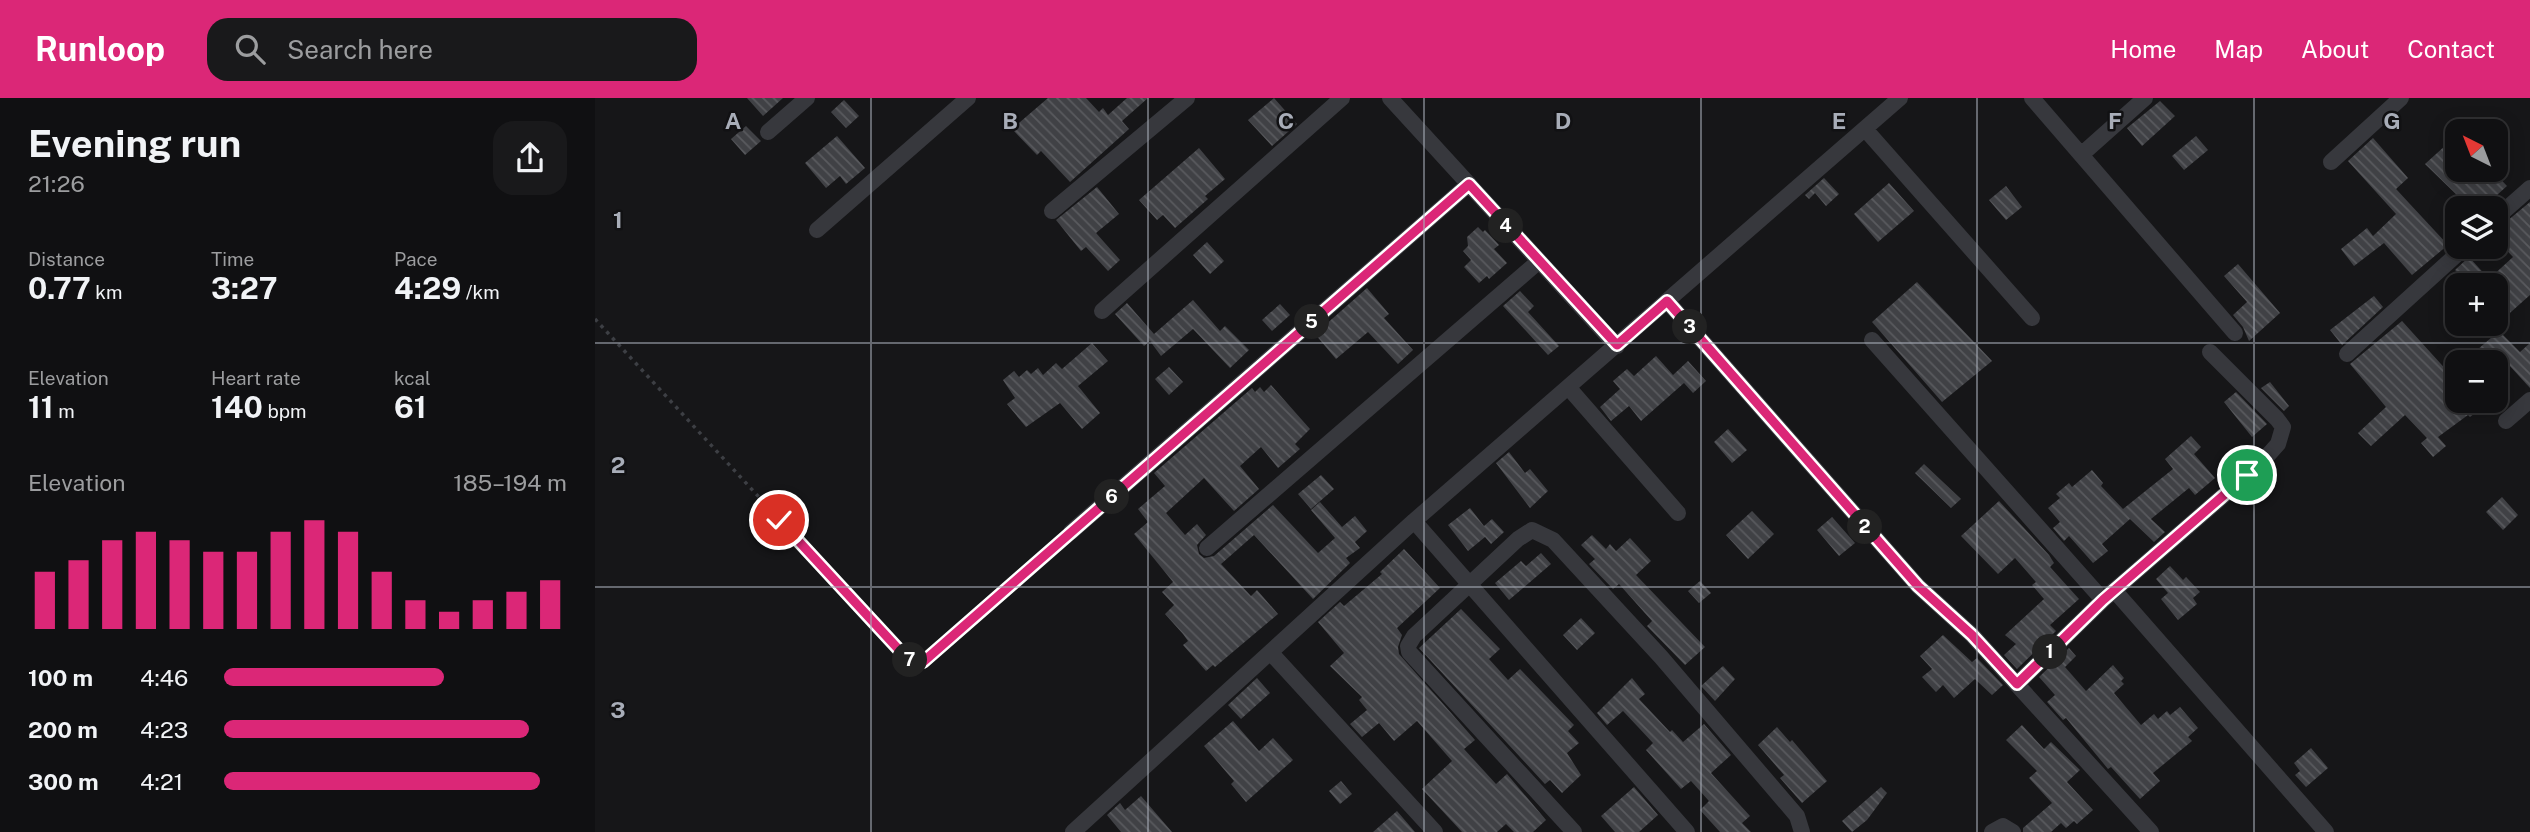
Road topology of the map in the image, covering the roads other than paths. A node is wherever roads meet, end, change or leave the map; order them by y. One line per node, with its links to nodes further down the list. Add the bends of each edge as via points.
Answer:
1 (807, 98): 11 (street)
2 (968, 98): 18 (street)
3 (1187, 98): 17 (street)
4 (1342, 98): 22 (street)
5 (1390, 98): 14 (street)
6 (1900, 98): 10 (street)
7 (2032, 98): 12 (street)
8 (2145, 98): 12 (street)
9 (2401, 98): 13 (street)
10 (1865, 129): 21 (street); 23 (street)
11 (768, 132)
12 (2081, 155): 24 (street)
13 (2331, 162)
14 (1469, 184): 20 (street); 34 (street)
15 (2530, 188): 16 (street)
16 (2508, 207)
17 (1052, 211)
18 (817, 230)
19 (2452, 259): 28 (street)
20 (1538, 262): 26 (street); 35 (street)
21 (1667, 301): 26 (street); 39 (street, via 1910,577)
22 (1102, 311)
23 (2032, 318)
24 (2235, 332)
25 (1871, 341): 37 (street)
26 (1617, 345): 29 (street)
27 (2210, 352): 37 (street, via 2283,427 2278,444)
28 (2347, 354)
29 (1568, 387): 32 (street); 33 (street)
30 (2530, 400): 31 (street)
31 (2506, 421)
32 (1678, 513)
33 (1414, 521): 36 (street); 38 (street)
34 (1071, 532)
35 (1207, 548)
36 (1469, 583): 42 (street, via 1414,636 1409,652); 43 (street); 44 (street, via 1524,533 1544,533 1661,657 1797,816)
37 (2109, 595): 39 (street); 48 (street)
38 (1271, 653): 40 (street); 41 (street)
39 (2017, 684): 47 (street)
40 (1073, 832)
41 (1435, 832)
42 (1574, 832)
43 (1687, 832)
44 (1802, 832)
45 (1992, 832): 46 (street, via 2003,826)
46 (2013, 832)
47 (2151, 832)
48 (2326, 832)

